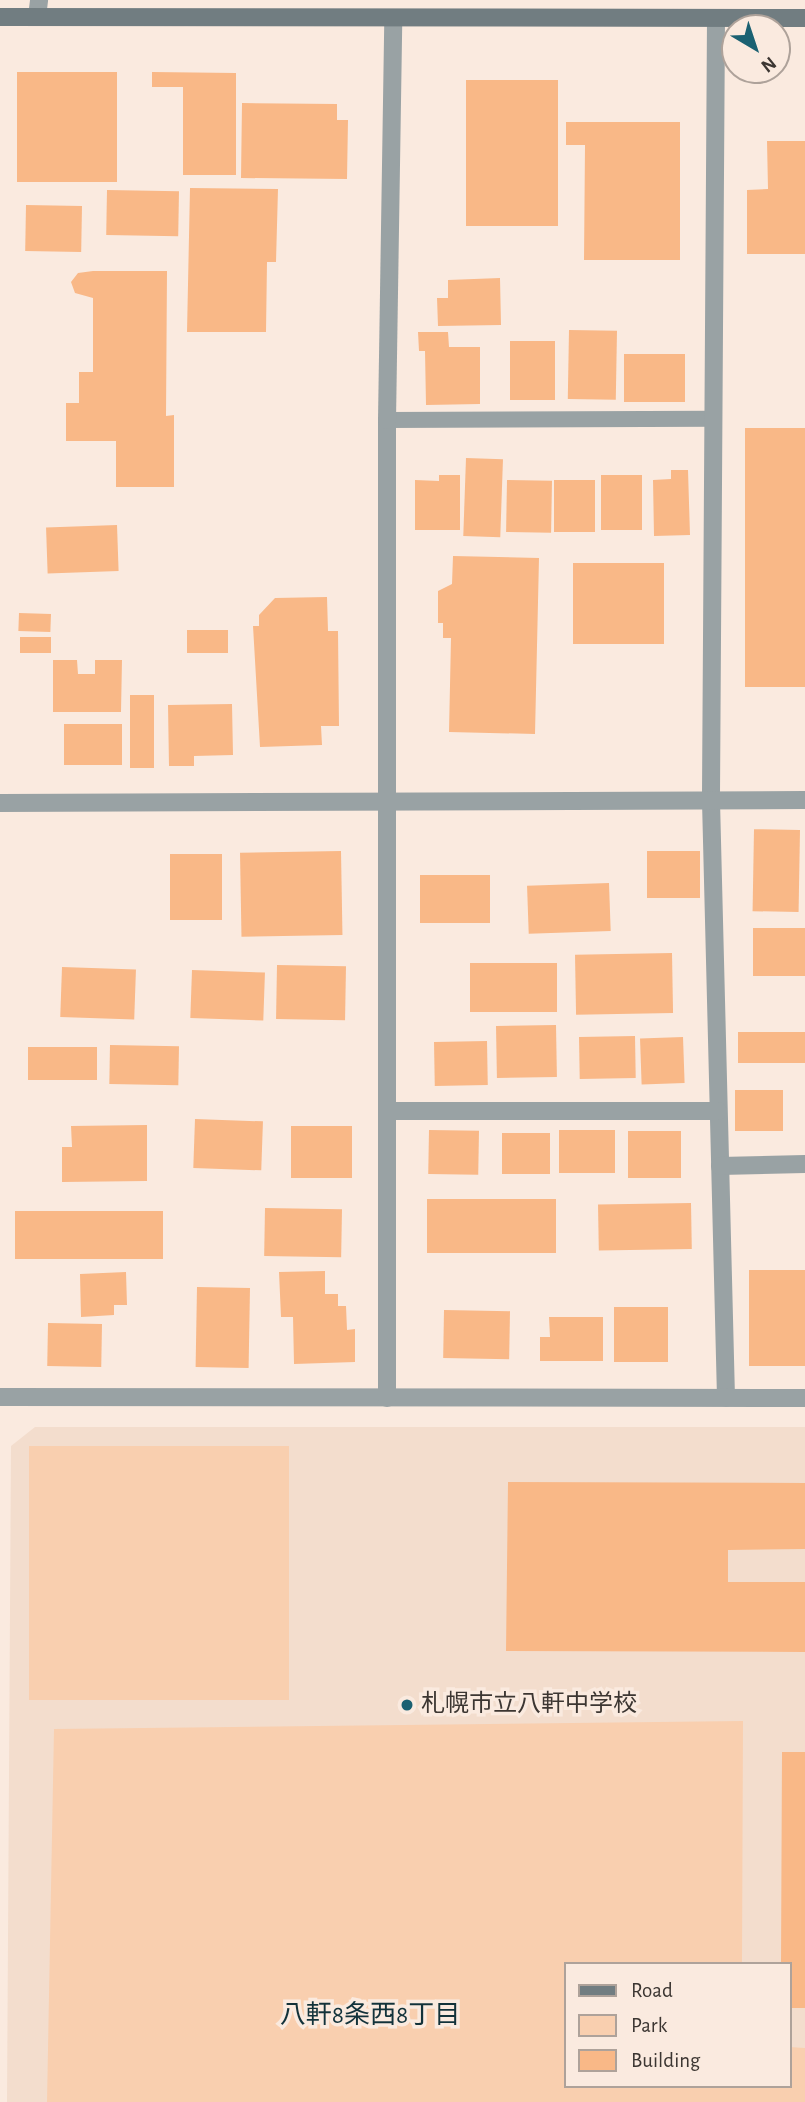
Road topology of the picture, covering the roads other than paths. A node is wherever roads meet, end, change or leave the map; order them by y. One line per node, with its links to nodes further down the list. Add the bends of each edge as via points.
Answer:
1 (38, 9): 2 (main road); 3 (main road)
2 (0, 17)
3 (393, 18): 5 (main road); 7 (street)
4 (805, 18): 5 (main road)
5 (716, 19): 6 (street)
6 (714, 419): 7 (lane); 9 (street)
7 (387, 420): 10 (street)
8 (805, 800): 9 (street)
9 (710, 801): 10 (street); 13 (street)
10 (387, 802): 11 (street); 12 (street)
11 (0, 803)
12 (388, 1111): 13 (street); 17 (street)
13 (718, 1111): 15 (street)
14 (805, 1164): 15 (street)
15 (720, 1166): 18 (street)
16 (0, 1397): 17 (street)
17 (387, 1398): 18 (street)
18 (726, 1398): 19 (street)
19 (805, 1398)

